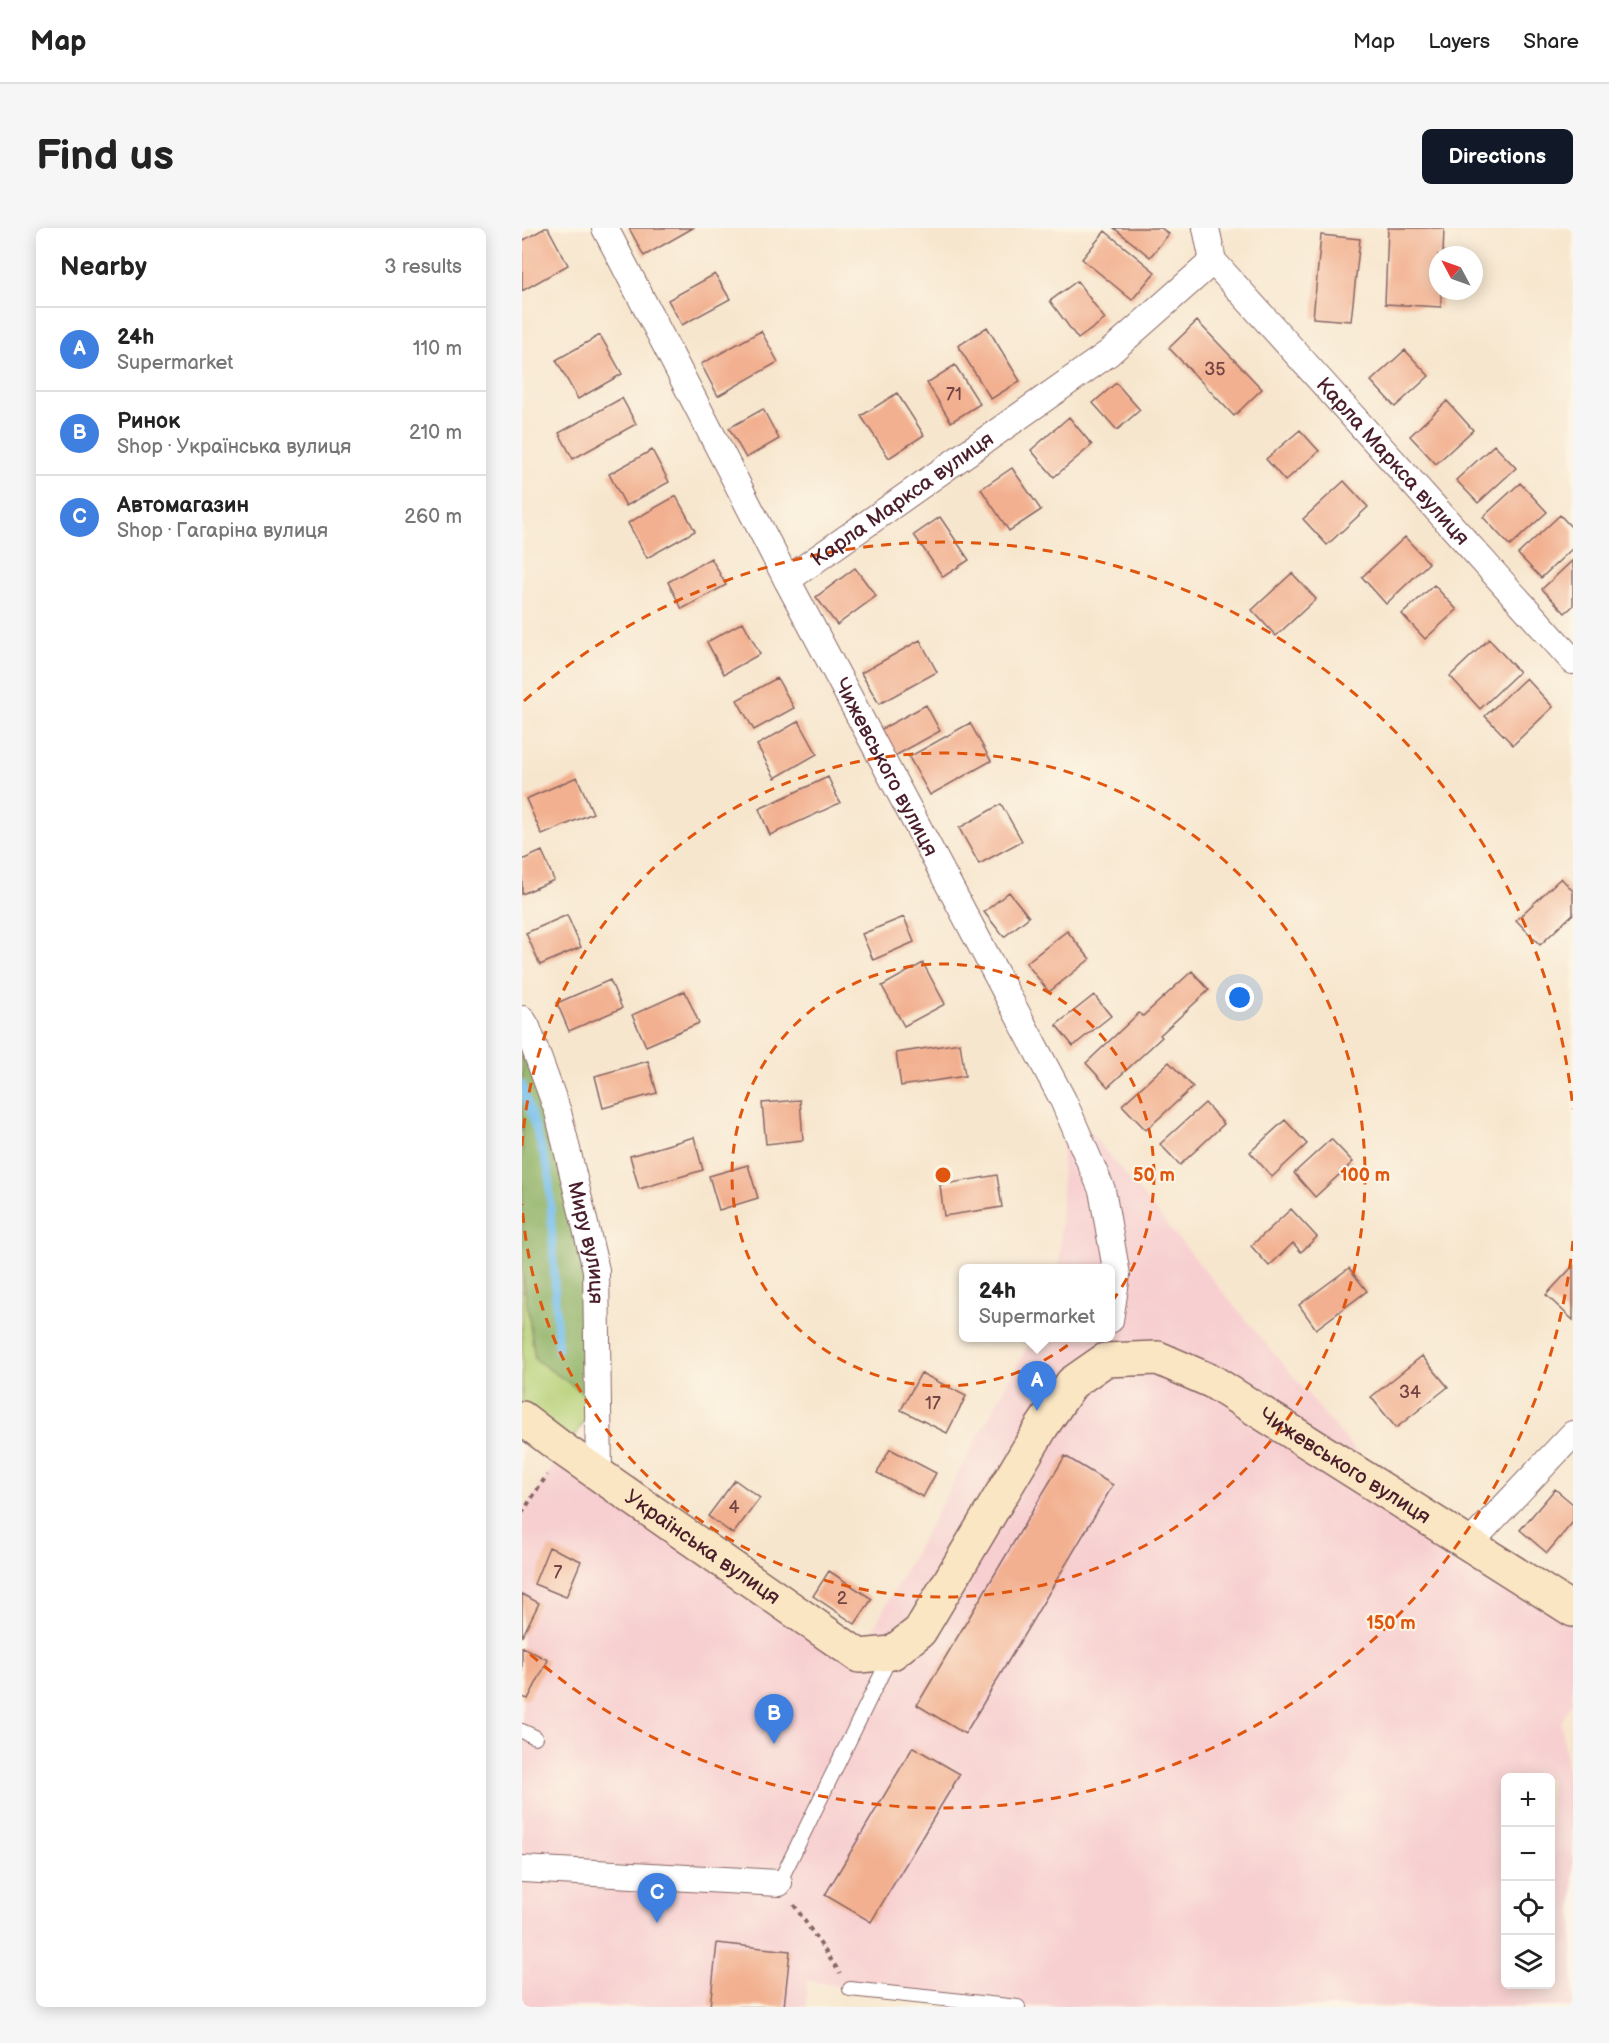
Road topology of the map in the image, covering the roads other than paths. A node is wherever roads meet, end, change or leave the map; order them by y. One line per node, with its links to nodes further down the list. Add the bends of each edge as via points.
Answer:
1 (605, 228): 4 (street, Чижевського вулиця)
2 (1206, 228): 3 (street)
3 (1213, 261): 4 (street, Карла Маркса вулиця, via 1109,353); 5 (street, Карла Маркса вулиця)
4 (787, 580): 7 (street, Чижевського вулиця, via 1063,1100 1102,1190 1117,1275)
5 (1573, 661)
6 (522, 1019): 11 (street, Миру вулиця, via 558,1112 596,1270)
7 (1115, 1288)
8 (1106, 1349): 12 (street, Чижевського вулиця, via 1158,1358 1213,1382); 14 (street, Чижевського вулиця, via 1072,1383 1041,1428 920,1631)
9 (522, 1418): 11 (street, Українська вулиця)
10 (1573, 1434): 12 (street)
11 (599, 1474): 14 (street, Українська вулиця, via 859,1656)
12 (1470, 1544): 13 (street, Чижевського вулиця)
13 (1573, 1610)
14 (892, 1653): 16 (lane)
15 (522, 1869): 16 (street)
16 (779, 1883)
17 (850, 1989): 18 (lane)
18 (1018, 2007)

